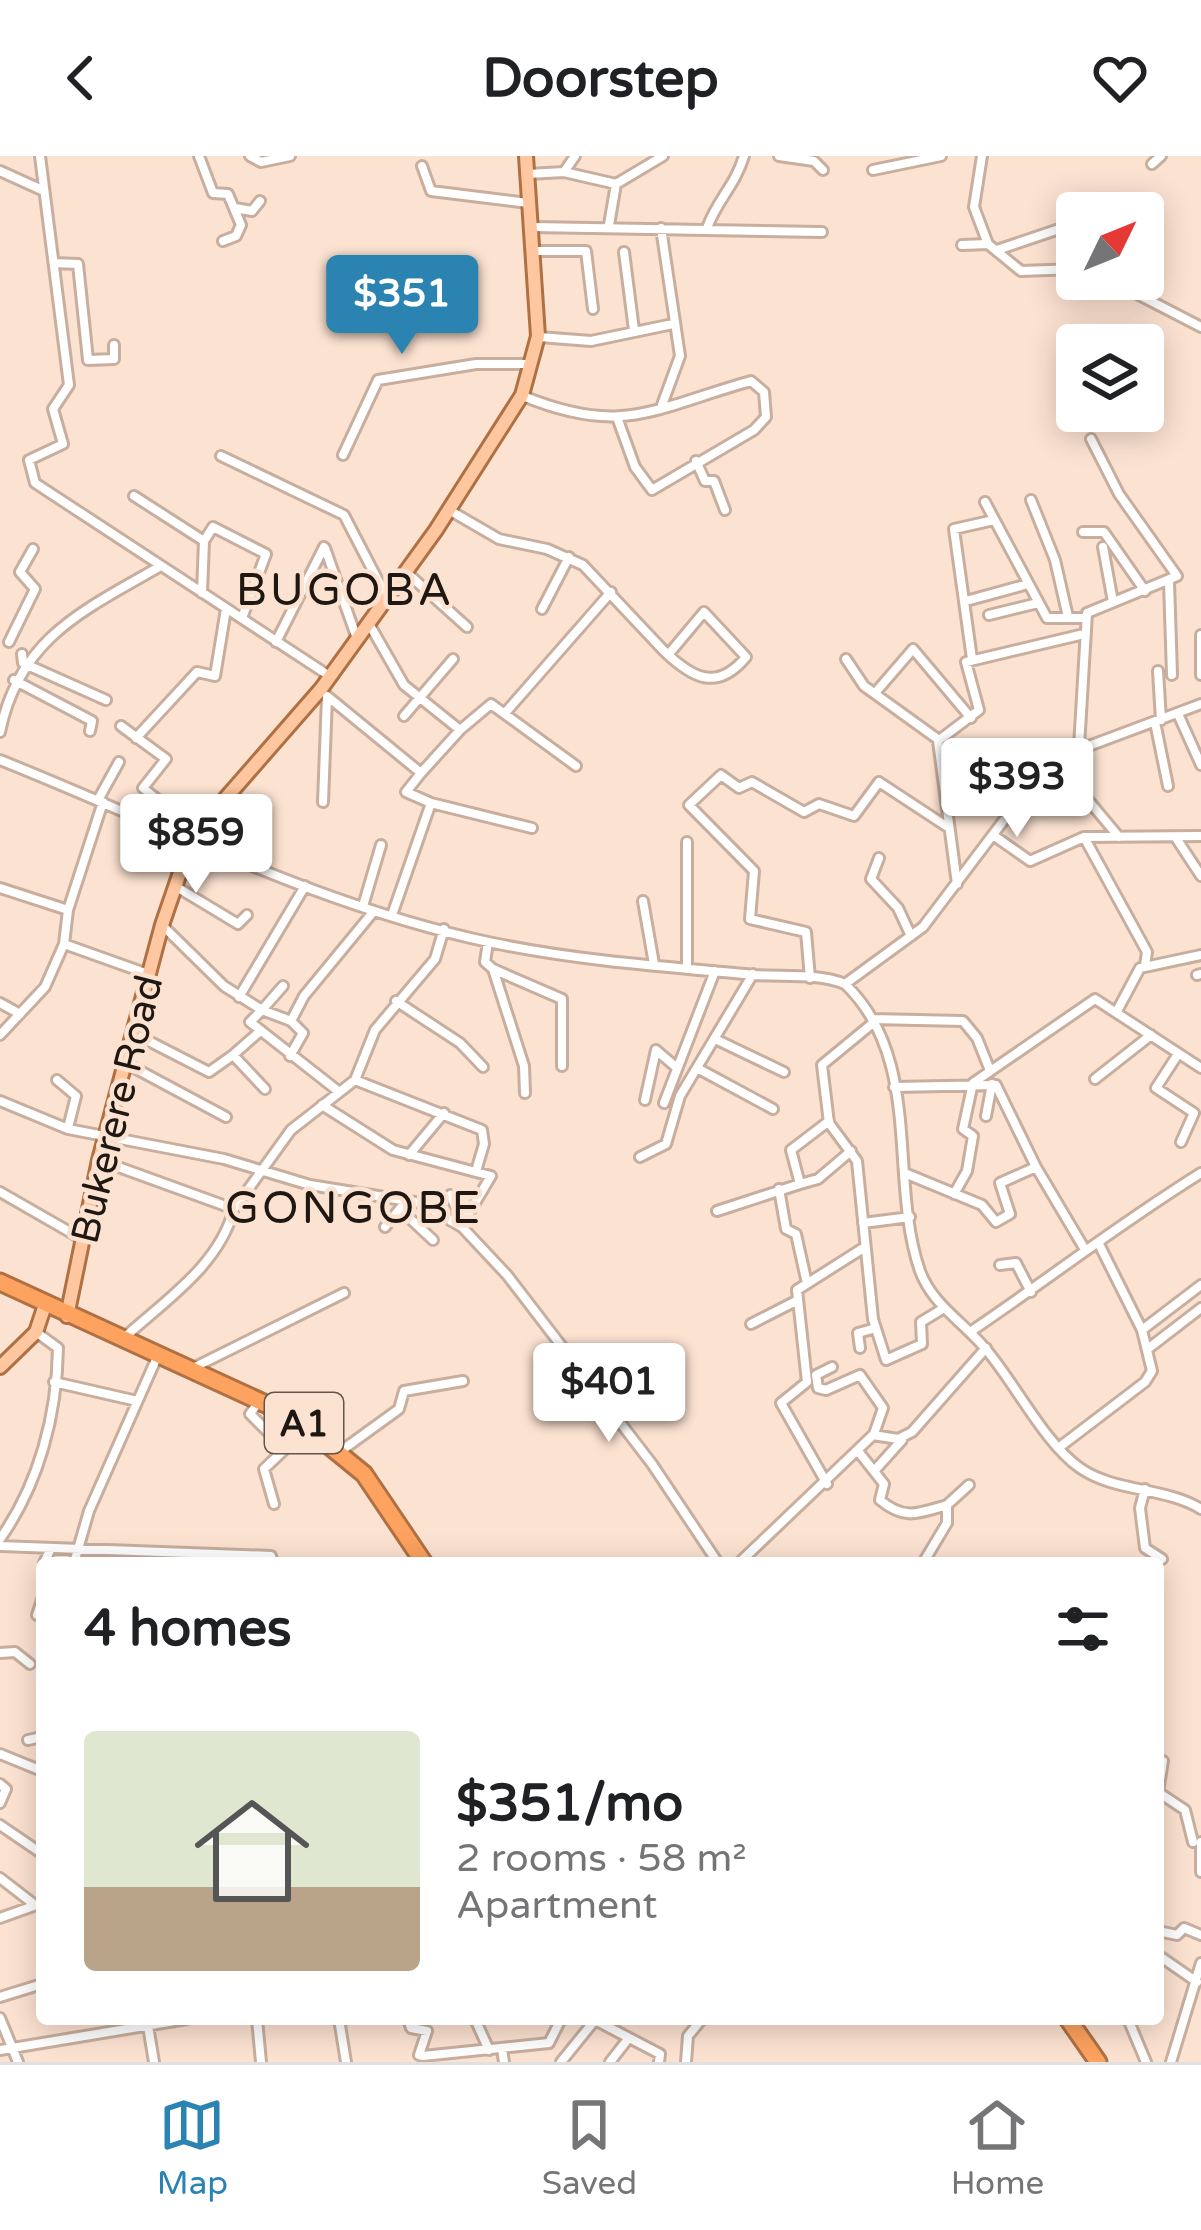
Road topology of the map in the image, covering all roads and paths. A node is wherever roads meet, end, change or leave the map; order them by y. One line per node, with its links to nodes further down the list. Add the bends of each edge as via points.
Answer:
1 (40, 156): 21 (street)
2 (199, 156): 24 (street, via 213,193 228,194)
3 (250, 156): 4 (street)
4 (290, 156)
5 (526, 156): 18 (main road, Bukerere Road)
6 (574, 156): 17 (street)
7 (663, 156): 20 (street)
8 (744, 156): 28 (street)
9 (779, 156): 15 (street)
10 (941, 156): 16 (street)
11 (982, 156): 33 (street, via 974,208)
12 (1161, 156): 13 (street)
13 (1152, 164)
14 (422, 166): 23 (street, via 431,191)
15 (823, 170)
16 (873, 170)
17 (564, 172): 18 (street); 20 (street)
18 (528, 174): 23 (main road, Bukerere Road)
19 (2, 177): 21 (street)
20 (616, 184): 25 (street)
21 (43, 190): 36 (street)
22 (260, 201): 24 (street, via 247,212)
23 (530, 203): 26 (main road, Bukerere Road)
24 (234, 207): 31 (street, via 241,229)
25 (609, 225): 26 (street); 27 (street)
26 (532, 227): 34 (main road, Bukerere Road)
27 (662, 228): 28 (street); 40 (street)
28 (707, 228): 30 (street)
29 (1056, 229): 33 (street)
30 (822, 232)
31 (223, 241)
32 (962, 245): 33 (street)
33 (992, 247): 37 (street, via 1022,271)
34 (533, 251): 39 (street, via 585,249); 43 (main road, Bukerere Road)
35 (624, 252): 42 (street)
36 (54, 262): 44 (street, via 78,264 88,360 114,359); 64 (street, via 68,385 53,409 63,441 28,460 33,479)
37 (1056, 270)
38 (1149, 300): 41 (street)
39 (593, 309)
40 (674, 324): 42 (street); 47 (street, via 680,356)
41 (1201, 327)
42 (634, 330): 43 (street, via 591,341)
43 (538, 336): 45 (main road, Bukerere Road)
44 (114, 344)
45 (532, 364): 46 (main road, Bukerere Road); 50 (street, via 379,380)
46 (522, 395): 48 (street, via 570,414); 56 (main road, Bukerere Road)
47 (662, 405): 48 (street); 52 (street, via 751,381 762,387 763,421)
48 (618, 420): 52 (street, via 650,490)
49 (1091, 439): 66 (street, via 1174,570)
50 (343, 454)
51 (221, 456): 71 (street, via 344,515)
52 (696, 461): 57 (street)
53 (134, 496): 60 (street)
54 (1031, 500): 78 (street)
55 (985, 502): 58 (street)
56 (449, 510): 63 (street, via 499,539); 65 (main road, Bukerere Road)
57 (725, 510)
58 (994, 520): 67 (street); 72 (street, via 954,529)
59 (1083, 532): 68 (street, via 1104,532)
60 (204, 541): 70 (street); 79 (street, via 214,527 266,554)
61 (1103, 548): 73 (street)
62 (33, 549): 86 (street, via 20,572 35,589)
63 (568, 557): 69 (street); 76 (street)
64 (159, 566): 70 (street); 90 (street, via 86,606)
65 (406, 572): 71 (main road, Bukerere Road); 82 (street)
66 (1169, 582): 68 (street); 95 (street)
67 (1028, 584): 72 (street); 74 (street)
68 (1144, 591): 73 (street)
69 (611, 592): 88 (street); 103 (street)
70 (202, 593): 75 (street)
71 (387, 597): 81 (main road, Bukerere Road)
72 (966, 601): 89 (street)
73 (1113, 602): 80 (street)
74 (1038, 603): 77 (street); 78 (street, via 1052,621)
75 (226, 609): 79 (street); 112 (street, via 215,676 196,672)
76 (542, 609)
77 (989, 615)
78 (1068, 617): 80 (street)
79 (242, 618): 87 (street)
80 (1086, 618): 83 (street)
81 (368, 621): 85 (main road, Bukerere Road); 100 (street, via 393,671)
82 (467, 627)
83 (1084, 634): 89 (street); 114 (street)
84 (1201, 634): 96 (street)
85 (356, 636): 87 (street, via 324,547); 94 (main road, Bukerere Road)
86 (5, 640): 90 (street)
87 (276, 642): 94 (street)
88 (668, 655): 88 (street, via 709,681 746,657 704,612)
89 (972, 658): 106 (street, via 966,665 979,710)
90 (25, 659): 97 (street); 101 (street)
91 (453, 659): 100 (street)
92 (846, 659): 99 (street)
93 (1158, 671): 107 (street)
94 (328, 675): 98 (main road, Bukerere Road)
95 (1172, 675)
96 (1201, 675)
97 (14, 680): 109 (street, via 92,721); 111 (street)
98 (324, 693): 120 (street); 123 (street); 134 (main road, Bukerere Road)
99 (875, 693): 106 (street, via 914,649); 113 (street)
100 (420, 698): 105 (street); 110 (street)
101 (106, 700)
102 (1201, 704): 104 (street)
103 (505, 713): 110 (street, via 488,704); 119 (street)
104 (1178, 714): 107 (street); 118 (street)
105 (404, 716)
106 (971, 718): 113 (street)
107 (1158, 721): 114 (street); 121 (street)
108 (122, 726): 112 (street)
109 (90, 730)
110 (460, 730): 120 (street)
111 (0, 732)
112 (136, 737): 125 (street, via 166,759 143,788 168,808)
113 (939, 740): 126 (street)
114 (1078, 747): 117 (street)
115 (0, 760): 122 (street)
116 (119, 762): 122 (street)
117 (1058, 764): 128 (street); 132 (street)
118 (1201, 765)
119 (576, 766)
120 (421, 773): 124 (street, via 406,792)
121 (1168, 786)
122 (100, 801): 125 (street); 144 (street)
123 (322, 802)
124 (431, 803): 127 (street); 147 (street)
125 (158, 824): 134 (street)
126 (946, 826): 139 (street); 161 (street, via 879,782 854,816 819,804 804,812 752,782 739,788 721,775 688,805 754,871 749,918 806,932)
127 (532, 828)
128 (993, 835): 131 (street, via 1030,861); 139 (street)
129 (1175, 836): 130 (street); 132 (street); 137 (street)
130 (1201, 836)
131 (1084, 837): 132 (street); 155 (street, via 1147,952)
132 (1120, 837)
133 (687, 842): 156 (street)
134 (193, 844): 138 (main road, Bukerere Road); 140 (street)
135 (381, 844): 143 (street)
136 (879, 858): 150 (street, via 872,879)
137 (1201, 876)
138 (174, 885): 146 (street, via 238,925); 148 (main road, Bukerere Road)
139 (957, 885): 150 (street)
140 (305, 886): 143 (street); 164 (street)
141 (0, 888): 144 (street)
142 (643, 901): 154 (street)
143 (364, 906): 145 (street)
144 (68, 910): 152 (street)
145 (374, 910): 147 (street); 171 (street)
146 (247, 915)
147 (392, 916): 149 (street)
148 (162, 925): 160 (main road, Bukerere Road); 164 (street)
149 (444, 929): 151 (street); 165 (street, via 434,959)
150 (911, 936): 162 (street)
151 (488, 942): 154 (street); 157 (street, via 485,962)
152 (64, 944): 160 (street); 169 (street, via 52,977)
153 (1201, 956): 155 (street)
154 (654, 964): 156 (street)
155 (1145, 965): 168 (street)
156 (687, 966): 158 (street)
157 (493, 969): 181 (street, via 562,999); 196 (street)
158 (716, 970): 159 (street); 183 (street)
159 (753, 974): 161 (street); 176 (street)
160 (149, 975): 173 (main road, Bukerere Road)
161 (810, 978): 162 (street)
162 (845, 984): 170 (street)
163 (283, 986): 167 (street)
164 (238, 997): 167 (street)
165 (396, 1001): 182 (street); 190 (street)
166 (0, 1003): 169 (street)
167 (262, 1010): 171 (street); 172 (street, via 250,1022)
168 (1118, 1011): 174 (street); 185 (street, via 1095,999)
169 (20, 1014): 175 (street)
170 (872, 1020): 185 (street, via 963,1021); 193 (street); 205 (street, via 823,1062)
171 (291, 1022): 179 (street, via 303,1033)
172 (258, 1033): 178 (street); 179 (street)
173 (135, 1034): 178 (street, via 208,1072); 180 (main road, Bukerere Road)
174 (1151, 1034): 177 (street); 188 (street)
175 (0, 1035)
176 (715, 1039): 184 (street); 187 (street)
177 (1178, 1054): 186 (street); 208 (street, via 1156,1088 1194,1113)
178 (232, 1055): 194 (street)
179 (290, 1056): 195 (street)
180 (127, 1064): 204 (street); 207 (main road, Bukerere Road)
181 (562, 1066)
182 (483, 1067)
183 (677, 1068): 197 (street, via 656,1050); 199 (street)
184 (697, 1068): 201 (street); 211 (street, via 674,1108 666,1144)
185 (989, 1068): 191 (street)
186 (1201, 1068)
187 (784, 1072)
188 (1095, 1079)
189 (57, 1080): 206 (street, via 76,1096)
190 (355, 1080): 195 (street); 202 (street)
191 (973, 1083): 192 (street); 193 (street); 221 (street, via 962,1130 973,1136)
192 (992, 1084): 203 (street); 213 (street)
193 (894, 1087): 217 (street)
194 (265, 1089)
195 (338, 1091): 200 (street)
196 (525, 1093)
197 (645, 1100)
198 (0, 1101): 206 (street)
199 (664, 1103)
200 (322, 1105): 210 (street); 216 (street, via 291,1130)
201 (773, 1109)
202 (444, 1113): 210 (street); 214 (street, via 484,1132)
203 (986, 1116)
204 (226, 1117)
205 (829, 1121): 209 (street); 218 (street, via 790,1150)
206 (68, 1129): 207 (street)
207 (106, 1137): 212 (main road, Bukerere Road); 216 (street)
208 (1181, 1142)
209 (851, 1151): 218 (street); 230 (street)
210 (409, 1155): 214 (street)
211 (640, 1157)
212 (99, 1160): 224 (street); 232 (main road, Bukerere Road)
213 (1036, 1167): 221 (street, via 1000,1183 1010,1214 996,1222 982,1205); 236 (street)
214 (476, 1171): 228 (street, via 492,1178)
215 (1201, 1172): 234 (street)
216 (264, 1174): 223 (street); 224 (street)
217 (907, 1174): 221 (street); 227 (street)
218 (800, 1184): 219 (street)
219 (779, 1189): 226 (street); 238 (street)
220 (0, 1192): 232 (street)
221 (954, 1194)
222 (450, 1195): 228 (street)
223 (406, 1200): 225 (street); 229 (street)
224 (234, 1209): 253 (street, via 216,1251)
225 (401, 1210): 231 (street); 233 (street)
226 (717, 1210)
227 (910, 1217): 230 (street); 245 (street, via 920,1272)
228 (461, 1218): 229 (street)
229 (449, 1222): 286 (street, via 477,1239 507,1275)
230 (863, 1223): 235 (street)
231 (385, 1227)
232 (83, 1240): 247 (main road, Bukerere Road)
233 (434, 1240)
234 (1098, 1242): 236 (street); 250 (street)
235 (866, 1245): 238 (street); 249 (street)
236 (1084, 1248): 241 (street)
237 (1000, 1265): 241 (street, via 1016,1263)
238 (806, 1279): 243 (street)
239 (0, 1284): 244 (highway, A1)
240 (1201, 1285): 250 (street)
241 (1031, 1292): 252 (street)
242 (344, 1293): 260 (street)
243 (798, 1300): 248 (street); 271 (street, via 807,1382 781,1403)
244 (46, 1304): 247 (highway, A1); 251 (main road)
245 (944, 1308): 249 (street, via 921,1322 922,1344 890,1361); 252 (street)
246 (1201, 1308): 256 (street)
247 (68, 1314): 253 (highway, A1)
248 (751, 1324)
249 (876, 1328): 254 (street, via 858,1333)
250 (1142, 1330): 256 (street)
251 (36, 1332): 258 (main road); 262 (street, via 58,1348)
252 (970, 1332): 255 (street)
253 (130, 1341): 257 (highway, A1)
254 (860, 1348)
255 (986, 1348): 266 (street); 267 (street)
256 (1149, 1348): 267 (street, via 1145,1382)
257 (159, 1354): 260 (highway, A1); 264 (street)
258 (2, 1360)
259 (832, 1367): 265 (street, via 816,1375 821,1390 858,1373 881,1401)
260 (191, 1369): 263 (highway, A1)
261 (463, 1381): 268 (street, via 402,1392 399,1408)
262 (54, 1382): 264 (street); 277 (street, via 38,1474)
263 (261, 1398): 268 (highway, A1); 274 (street, via 250,1414 285,1449 264,1468)
264 (137, 1401): 279 (street)
265 (873, 1435): 266 (street); 269 (street)
266 (903, 1438): 270 (street)
267 (1060, 1446): 273 (street, via 1082,1469)
268 (341, 1451): 285 (highway, A1, via 387,1502)
269 (858, 1451): 270 (street); 271 (street)
270 (875, 1470): 275 (street, via 884,1484 879,1498 894,1511 921,1516)
271 (827, 1484): 287 (street)
272 (969, 1485): 275 (street)
273 (1145, 1489): 276 (street); 289 (street, via 1145,1548)
274 (274, 1504)
275 (946, 1505): 288 (street, via 947,1523)
276 (1201, 1509)
277 (0, 1542): 278 (street)
278 (51, 1548): 279 (street); 281 (street)
279 (73, 1550): 280 (street); 282 (street)
280 (176, 1551): 283 (street); 284 (street)
281 (47, 1557)
282 (74, 1557)
283 (176, 1557)
284 (271, 1557)
285 (420, 1557)
286 (714, 1557)
287 (746, 1557)
288 (927, 1557)
289 (1159, 1557)
290 (0, 1653): 291 (street)
291 (30, 1664)
292 (36, 1738): 293 (street)
293 (28, 1740)
294 (0, 1754): 295 (street)
295 (36, 1769)
296 (0, 1784): 298 (street)
297 (1164, 1795): 300 (street, via 1185,1810)
298 (0, 1803)
299 (0, 1825): 301 (street)
300 (1197, 1842): 302 (street)
301 (36, 1849)
302 (1201, 1872)
303 (0, 1878): 304 (street)
304 (36, 1902)
305 (36, 1905): 306 (street)
306 (0, 1918)
307 (1164, 1932): 308 (street)
308 (1201, 1935)
309 (1164, 1959): 311 (street)
310 (1201, 1963): 311 (street)
311 (1199, 1981): 343 (street)
312 (36, 1986): 313 (street)
313 (0, 1997)
314 (0, 2018): 328 (street)
315 (154, 2025): 326 (street)
316 (258, 2025): 334 (street)
317 (340, 2025): 335 (street)
318 (410, 2025): 331 (street, via 427,2031 419,2055)
319 (478, 2025): 331 (street)
320 (558, 2025): 329 (street, via 548,2043)
321 (590, 2025): 337 (street)
322 (603, 2025): 327 (street)
323 (697, 2025): 340 (street)
324 (1072, 2025): 341 (highway)
325 (1131, 2025): 342 (street)
326 (148, 2026): 328 (street); 333 (street)
327 (628, 2039): 338 (street); 339 (street, via 660,2054)
328 (13, 2048): 330 (street); 332 (street)
329 (502, 2049): 331 (street); 336 (street)
330 (0, 2050)
331 (489, 2050)
332 (18, 2062)
333 (154, 2062)
334 (261, 2062)
335 (346, 2062)
336 (504, 2062)
337 (561, 2062)
338 (610, 2062)
339 (658, 2062)
340 (686, 2062)
341 (1098, 2062)
342 (1146, 2062)
343 (1171, 2062)

